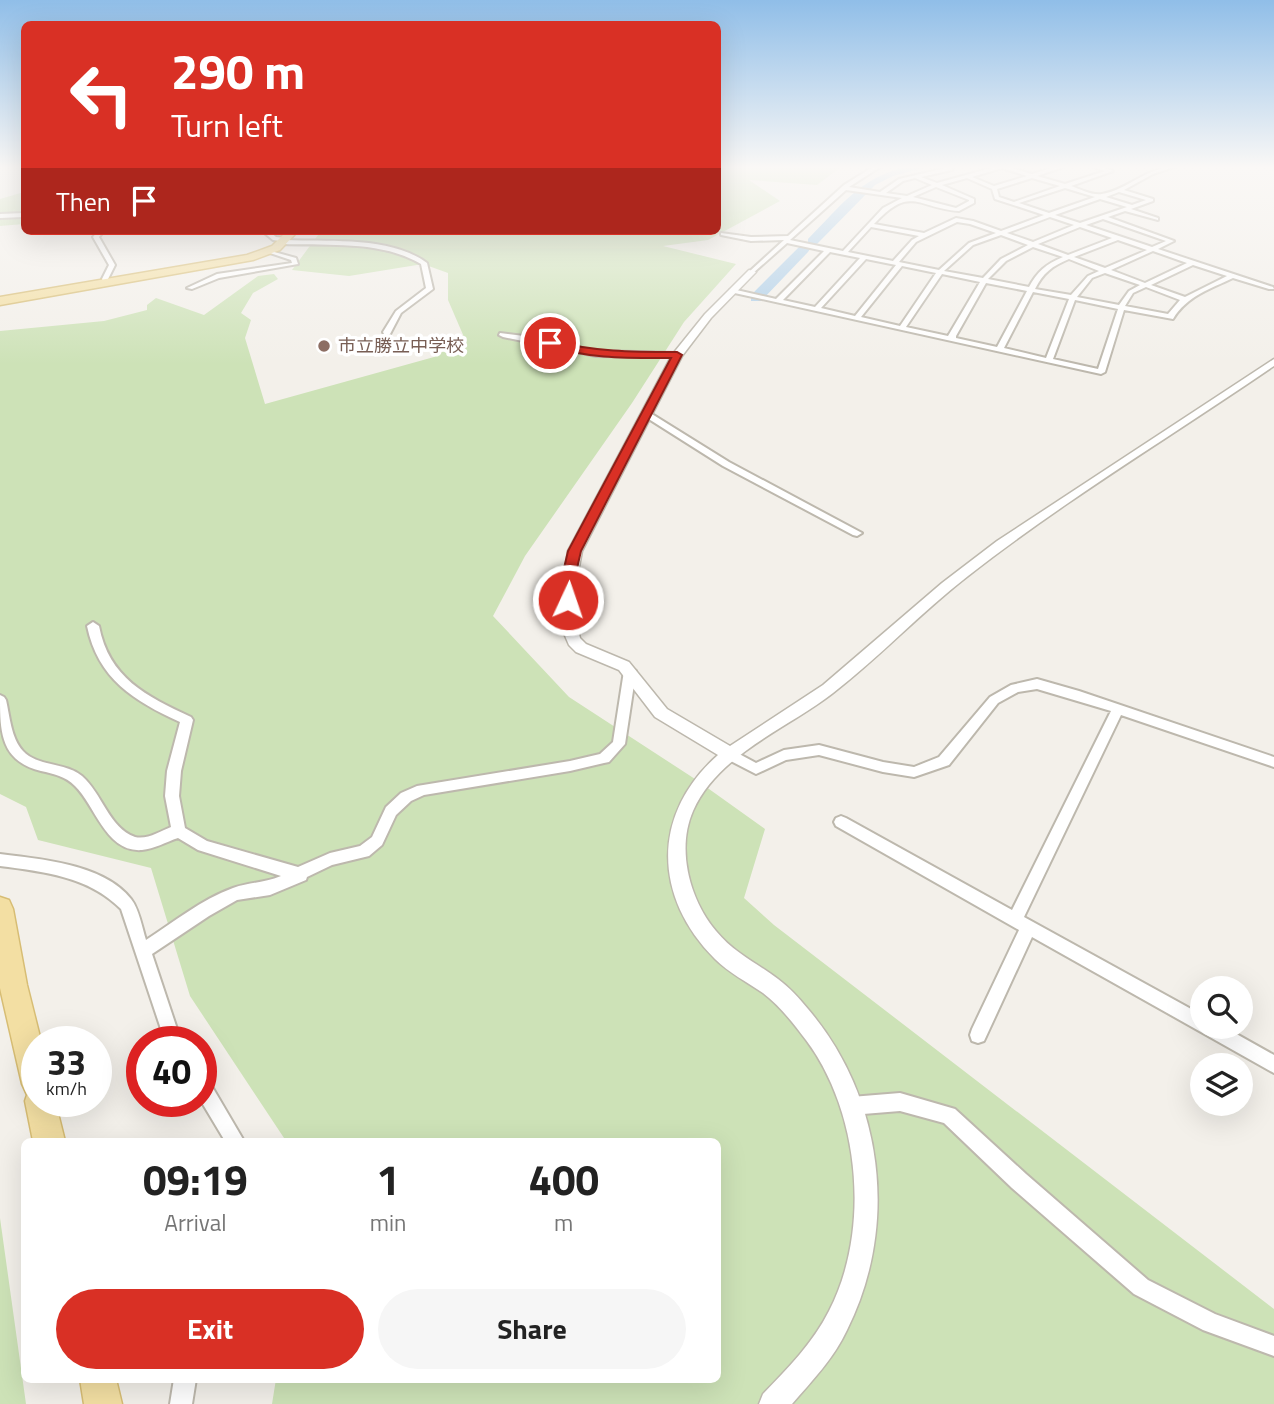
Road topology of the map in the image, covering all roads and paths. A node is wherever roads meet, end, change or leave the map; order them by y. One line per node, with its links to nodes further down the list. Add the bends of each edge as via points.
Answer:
1 (798, 233): 16 (street)
2 (863, 233): 21 (street)
3 (911, 233): 13 (street)
4 (930, 233): 13 (street)
5 (997, 233): 28 (street, via 963,250)
6 (999, 233): 17 (street)
7 (1065, 233): 17 (street)
8 (1103, 233): 15 (street)
9 (1147, 233): 19 (street, via 1171,241)
10 (723, 234): 16 (street)
11 (98, 235): 31 (street, via 112,265)
12 (270, 235): 14 (street)
13 (925, 235): 24 (street, via 903,251)
14 (286, 237): 20 (main road); 45 (street, via 405,253 424,263 430,289 398,312)
15 (1117, 237): 19 (street); 23 (street)
16 (790, 240): 18 (street); 27 (street)
17 (1032, 244): 23 (street); 30 (street, via 1001,262)
18 (828, 250): 21 (street); 39 (street)
19 (1153, 250): 25 (street); 26 (street)
20 (270, 251): 31 (main road); 33 (street, via 295,259 295,264 217,276)
21 (844, 253): 22 (street)
22 (864, 257): 24 (street); 42 (street)
23 (1067, 257): 26 (street); 35 (street, via 1040,273)
24 (898, 263): 28 (street); 43 (street)
25 (1192, 263): 29 (street); 32 (street)
26 (1104, 270): 32 (street); 37 (street, via 1090,277)
27 (752, 272): 36 (street)
28 (941, 272): 30 (street); 44 (street)
29 (1233, 276): 34 (street); 38 (street)
30 (985, 281): 35 (street); 47 (street)
31 (106, 283): 40 (main road)
32 (1144, 285): 38 (street); 41 (street, via 1130,292)
33 (190, 288)
34 (1271, 288)
35 (1030, 289): 37 (street); 48 (street)
36 (732, 291): 39 (street); 49 (street)
37 (1073, 297): 41 (street); 50 (street)
38 (1184, 299): 41 (street, via 1170,317)
39 (778, 301): 42 (street)
40 (0, 302)
41 (1121, 307): 50 (street, via 1101,372)
42 (817, 309): 43 (street)
43 (857, 318): 44 (street)
44 (902, 328): 47 (street)
45 (387, 332)
46 (503, 335): 49 (street, via 607,355)
47 (953, 339): 48 (street)
48 (1000, 349): 50 (street)
49 (677, 355): 52 (street)
50 (1049, 360)
51 (1274, 362): 58 (street, via 967,569 827,690)
52 (648, 414): 53 (street, via 726,464); 55 (street, via 575,551 568,579 569,632 575,643)
53 (858, 533)
54 (93, 626): 61 (street, via 102,661 121,682 187,720 172,796)
55 (630, 671): 58 (street, via 661,713); 63 (street, via 619,744 604,758 422,790 391,811 377,841 364,852 330,859)
56 (0, 700): 61 (street, via 9,739 20,757 69,774 88,792 110,828 142,844)
57 (1118, 709): 58 (street, via 1037,684 1015,688 982,711 944,761 914,772 819,750 784,755 756,769); 59 (street); 65 (street)
58 (730, 754): 73 (street, via 701,783 678,834 677,857 686,898 722,952 779,993 830,1056)
59 (1274, 762)
60 (841, 822): 65 (street)
61 (179, 831): 63 (street, via 203,846)
62 (0, 860): 66 (street, via 95,879 116,892 127,905)
63 (301, 875): 66 (street, via 270,888 235,894)
64 (0, 909): 68 (main road)
65 (1021, 924): 67 (street); 70 (street)
66 (143, 951): 69 (street)
67 (1190, 1017)
68 (23, 1026)
69 (168, 1026)
70 (978, 1035)
71 (1229, 1039): 72 (street)
72 (1274, 1064)
73 (851, 1106): 78 (street, via 900,1102 950,1115 1141,1287 1210,1323); 83 (street, via 867,1187 856,1273 839,1319 814,1358)
74 (217, 1112): 77 (street)
75 (44, 1117): 76 (main road)
76 (48, 1138)
77 (232, 1138)
78 (1274, 1346)
79 (99, 1383): 81 (main road)
80 (184, 1383): 82 (street)
81 (103, 1404)
82 (181, 1404)
83 (773, 1404)

